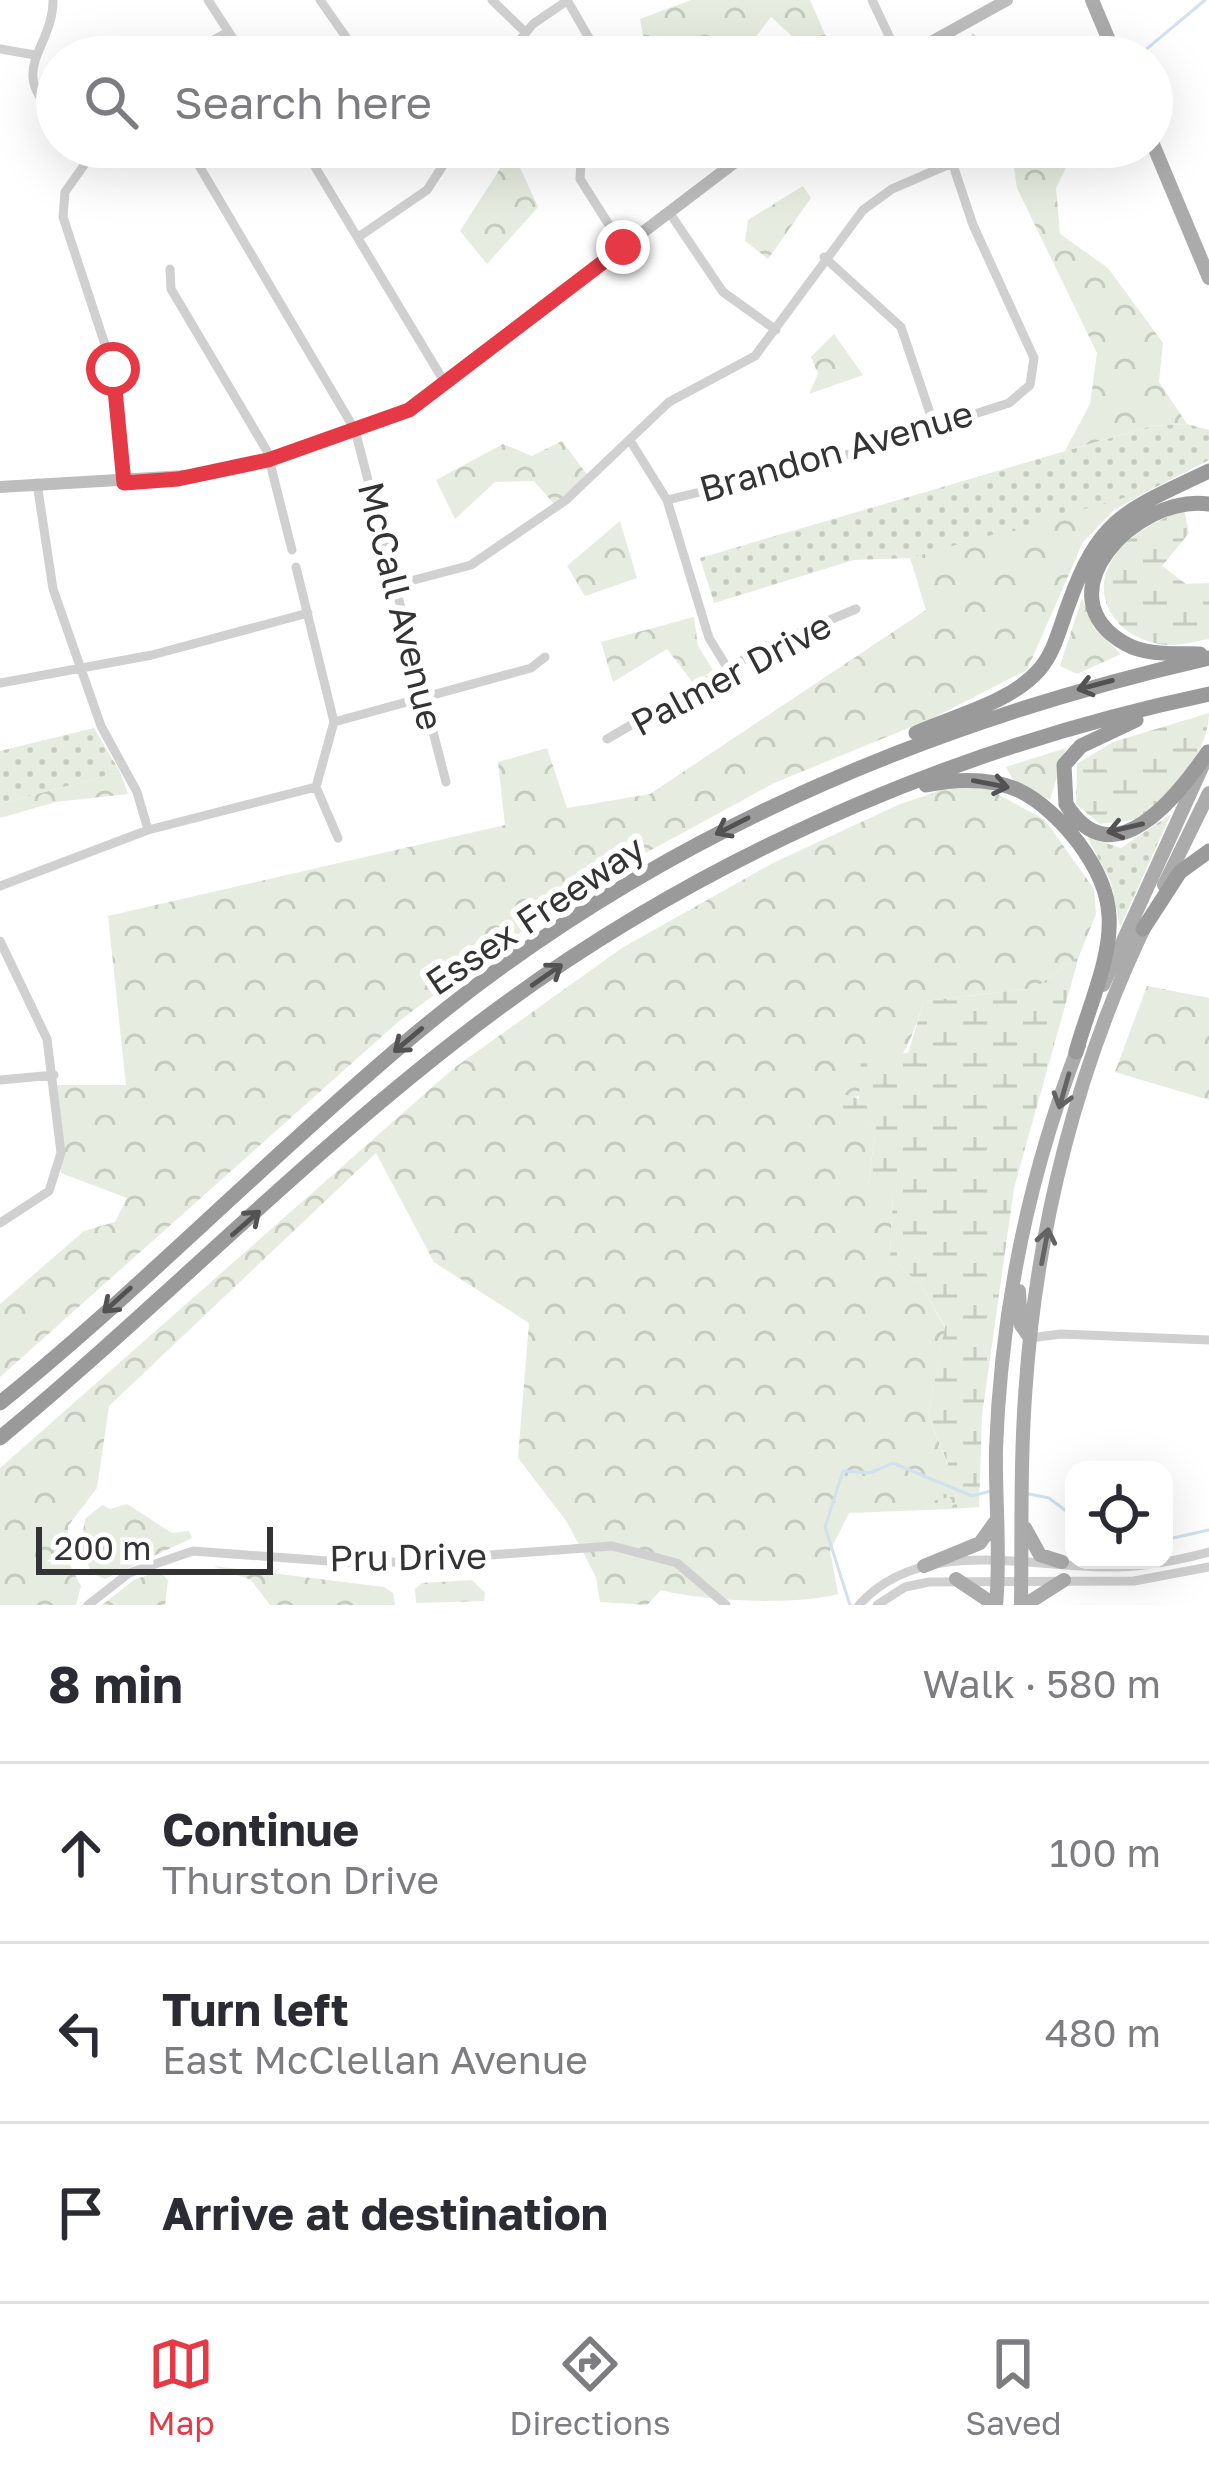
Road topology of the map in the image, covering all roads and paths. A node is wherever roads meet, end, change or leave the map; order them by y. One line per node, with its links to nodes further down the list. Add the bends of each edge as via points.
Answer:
1 (53, 0): 11 (street)
2 (208, 0): 9 (street)
3 (320, 0): 14 (street)
4 (491, 0): 10 (street)
5 (568, 0): 10 (street); 16 (street)
6 (872, 0): 17 (street)
7 (1007, 0): 18 (street)
8 (1092, 0): 19 (main road)
9 (228, 32): 12 (street); 13 (street)
10 (525, 32): 15 (street)
11 (41, 36)
12 (221, 36)
13 (231, 36)
14 (345, 36)
15 (522, 36)
16 (588, 36)
17 (891, 36)
18 (941, 36)
19 (1107, 36)
20 (0, 49): 22 (street)
21 (36, 49): 22 (street)
22 (34, 55): 23 (street)
23 (36, 95)
24 (81, 168): 46 (street, via 64,192 63,218 113,369)
25 (200, 168): 42 (street, McCall Avenue)
26 (316, 168): 34 (street)
27 (441, 168): 34 (street, via 427,190)
28 (581, 168): 35 (street)
29 (727, 168): 33 (street)
30 (944, 168): 36 (street, via 877,200)
31 (953, 168): 41 (street, Brandon Avenue, via 1035,369 1017,398)
32 (1163, 168): 38 (main road)
33 (669, 212): 35 (street); 39 (street, via 723,292)
34 (360, 236): 40 (street)
35 (623, 247): 40 (street)
36 (824, 257): 39 (street); 41 (street, via 902,327)
37 (170, 269): 44 (street, via 170,289)
38 (1209, 278)
39 (776, 330): 43 (street, via 742,366 669,402)
40 (445, 383): 42 (street, via 409,410)
41 (934, 425): 49 (street, Brandon Avenue, via 824,463)
42 (355, 430): 44 (street); 53 (street, McCall Avenue)
43 (631, 442): 49 (street); 53 (street, via 487,556)
44 (268, 460): 46 (street); 51 (street)
45 (1209, 471): 70 (highway, via 1143,500 1102,532 1051,654 1028,681)
46 (124, 483): 47 (street)
47 (37, 484): 48 (street); 58 (street, via 53,589)
48 (0, 487)
49 (667, 500): 59 (street, via 710,638)
50 (1209, 504): 56 (highway, via 1171,506 1140,520 1108,549 1093,584 1099,615 1127,645)
51 (292, 550)
52 (296, 567): 55 (street)
53 (395, 585): 63 (street, McCall Avenue)
54 (856, 609): 59 (street, Palmer Drive)
55 (308, 613): 58 (street); 64 (street)
56 (1209, 656): 70 (highway, Essex Freeway, one-way to 70, via 1026,704)
57 (545, 657): 63 (street)
58 (83, 669): 60 (street); 72 (street)
59 (728, 669): 65 (street, Palmer Drive)
60 (0, 683)
61 (1209, 694): 62 (highway, Essex Freeway)
62 (1188, 698): 66 (highway, one-way to 62, via 1172,802 1130,830 1093,830 1066,804 1062,775 1072,753); 71 (highway, Essex Freeway, via 1066,728)
63 (424, 699): 64 (street); 67 (street, McCall Avenue)
64 (334, 722): 68 (street)
65 (607, 739)
66 (1209, 751): 78 (main road)
67 (446, 782)
68 (316, 787): 72 (street); 73 (street)
69 (1209, 793): 76 (main road)
70 (796, 794): 87 (highway, Essex Freeway, one-way to 87, via 634,880 465,995)
71 (837, 814): 78 (highway, one-way to 78, via 959,780 1019,791 1049,813 1088,858 1109,912); 88 (highway, Essex Freeway, one-way to 71, via 456,1040 650,909)
72 (148, 830): 75 (street)
73 (338, 838)
74 (1209, 850): 76 (highway, via 1180,872)
75 (0, 886)
76 (1143, 929): 83 (main road, one-way to 76, via 1086,1073)
77 (0, 941): 79 (street, via 42,1023)
78 (1076, 1052): 81 (main road, one-way to 81)
79 (54, 1075): 80 (street); 82 (street, via 57,1175 42,1198)
80 (0, 1080)
81 (1039, 1174): 85 (main road, via 1018,1294); 89 (main road, via 1008,1306)
82 (0, 1223)
83 (1034, 1315): 84 (street); 85 (main road)
84 (1061, 1334): 85 (street); 86 (street)
85 (1030, 1337): 90 (main road)
86 (1209, 1340)
87 (0, 1403)
88 (0, 1438)
89 (997, 1517): 93 (main road, via 980,1543); 95 (main road)
90 (1022, 1523): 92 (main road, via 1040,1555); 96 (main road)
91 (1209, 1552): 92 (street, via 1118,1567)
92 (1062, 1562): 96 (street)
93 (924, 1566): 95 (street); 101 (street, via 884,1580)
94 (1209, 1567): 98 (street, via 1134,1581)
95 (998, 1570): 96 (street); 97 (street); 103 (main road)
96 (1022, 1571): 98 (street); 104 (main road)
97 (956, 1579): 102 (street, via 905,1587); 103 (main road)
98 (1064, 1580): 104 (main road)
99 (88, 1605): 100 (street, Pru Drive, via 129,1573 193,1551 401,1563 612,1546 677,1564)
100 (726, 1605)
101 (859, 1605)
102 (878, 1605)
103 (995, 1605)
104 (1023, 1605)

